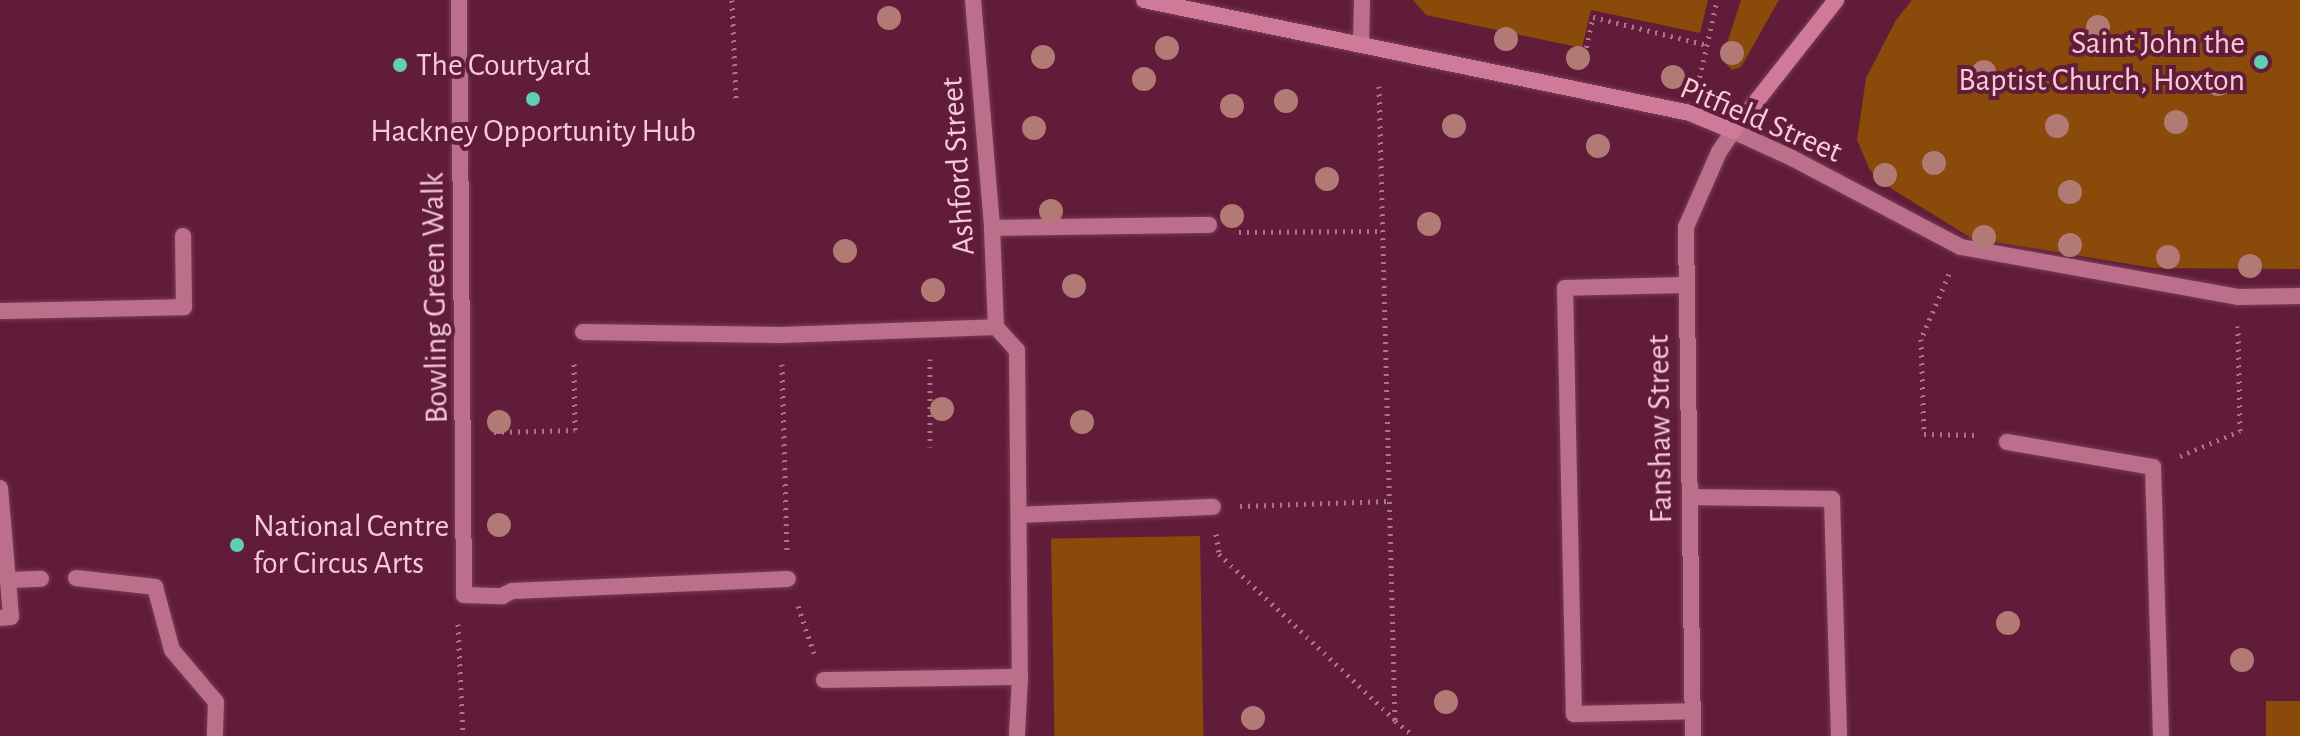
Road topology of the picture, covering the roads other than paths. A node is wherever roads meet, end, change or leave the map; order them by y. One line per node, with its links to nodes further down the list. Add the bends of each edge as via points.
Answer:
1 (459, 0): 23 (street, Bowling Green Walk, via 464,595)
2 (973, 0): 9 (street, Ashford Street)
3 (1144, 0): 6 (street, Pitfield Street)
4 (1362, 0): 6 (street)
5 (1836, 0): 7 (street)
6 (1361, 45): 7 (street, Pitfield Street, via 1690,113)
7 (1733, 131): 11 (street, Fanshaw Street, via 1686,227); 12 (street, Pitfield Street, via 1961,247 2238,297)
8 (1209, 225): 9 (street)
9 (992, 228): 14 (street, Ashford Street)
10 (183, 236): 13 (street, via 184,307)
11 (1685, 285): 18 (street, Fanshaw Street); 28 (street, via 1565,288 1565,304 1574,714)
12 (2300, 296)
13 (0, 311)
14 (996, 327): 15 (street, via 781,335); 20 (street, via 1017,350)
15 (583, 332)
16 (2007, 442): 33 (street, via 2153,467)
17 (0, 488): 24 (street)
18 (1691, 497): 28 (street, Fanshaw Street); 32 (street, via 1832,499)
19 (1213, 507): 20 (street)
20 (1019, 515): 26 (street)
21 (76, 578): 30 (street, via 155,587 172,650 216,702)
22 (41, 579): 24 (street)
23 (788, 579)
24 (8, 580): 25 (street, via 11,617)
25 (0, 618)
26 (1020, 677): 27 (street); 29 (street)
27 (824, 680)
28 (1693, 711): 31 (street, Fanshaw Street)
29 (1017, 735)
30 (215, 736)
31 (1693, 736)
32 (1839, 736)
33 (2161, 736)

